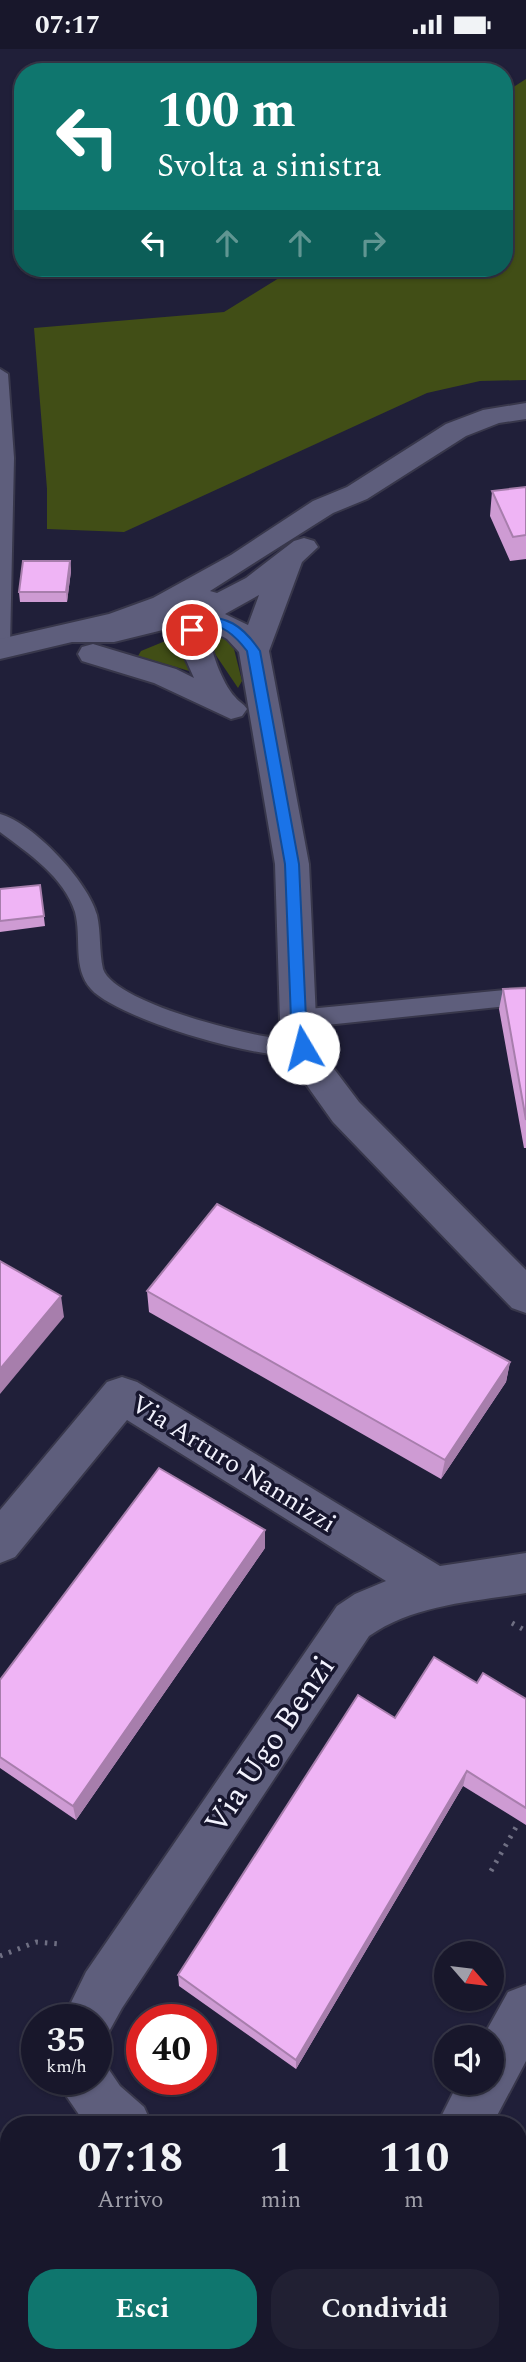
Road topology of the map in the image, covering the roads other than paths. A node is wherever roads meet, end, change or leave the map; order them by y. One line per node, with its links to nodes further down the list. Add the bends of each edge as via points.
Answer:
1 (0, 374): 6 (lane, via 5,458)
2 (526, 411): 3 (street, via 456,429 357,493 323,507)
3 (281, 549): 4 (street, via 249,588); 5 (street); 7 (street, via 278,583)
4 (196, 618): 5 (street, via 154,636); 7 (street, via 219,621 240,632); 8 (street, via 193,642)
5 (84, 643): 6 (street, via 44,656); 8 (street)
6 (0, 648)
7 (254, 651): 9 (street)
8 (222, 702): 9 (street)
9 (267, 734): 12 (street, via 292,864)
10 (0, 821): 12 (lane, via 45,855 71,883 88,920 90,968 104,989 150,1011 254,1043)
11 (526, 996): 12 (lane)
12 (301, 1033): 13 (street, via 317,1076 346,1112)
13 (526, 1296)
14 (0, 1543): 16 (street, Via Arturo Nannizzi, via 122,1395)
15 (526, 1573): 16 (street, Via Ugo Benzi)
16 (437, 1588): 17 (street, Via Ugo Benzi, via 374,1606 348,1627)
17 (96, 2004)
18 (526, 2010): 19 (street)
19 (504, 2050)
20 (96, 2095): 22 (street)
21 (479, 2095): 23 (street)
22 (116, 2116)
23 (468, 2116)

